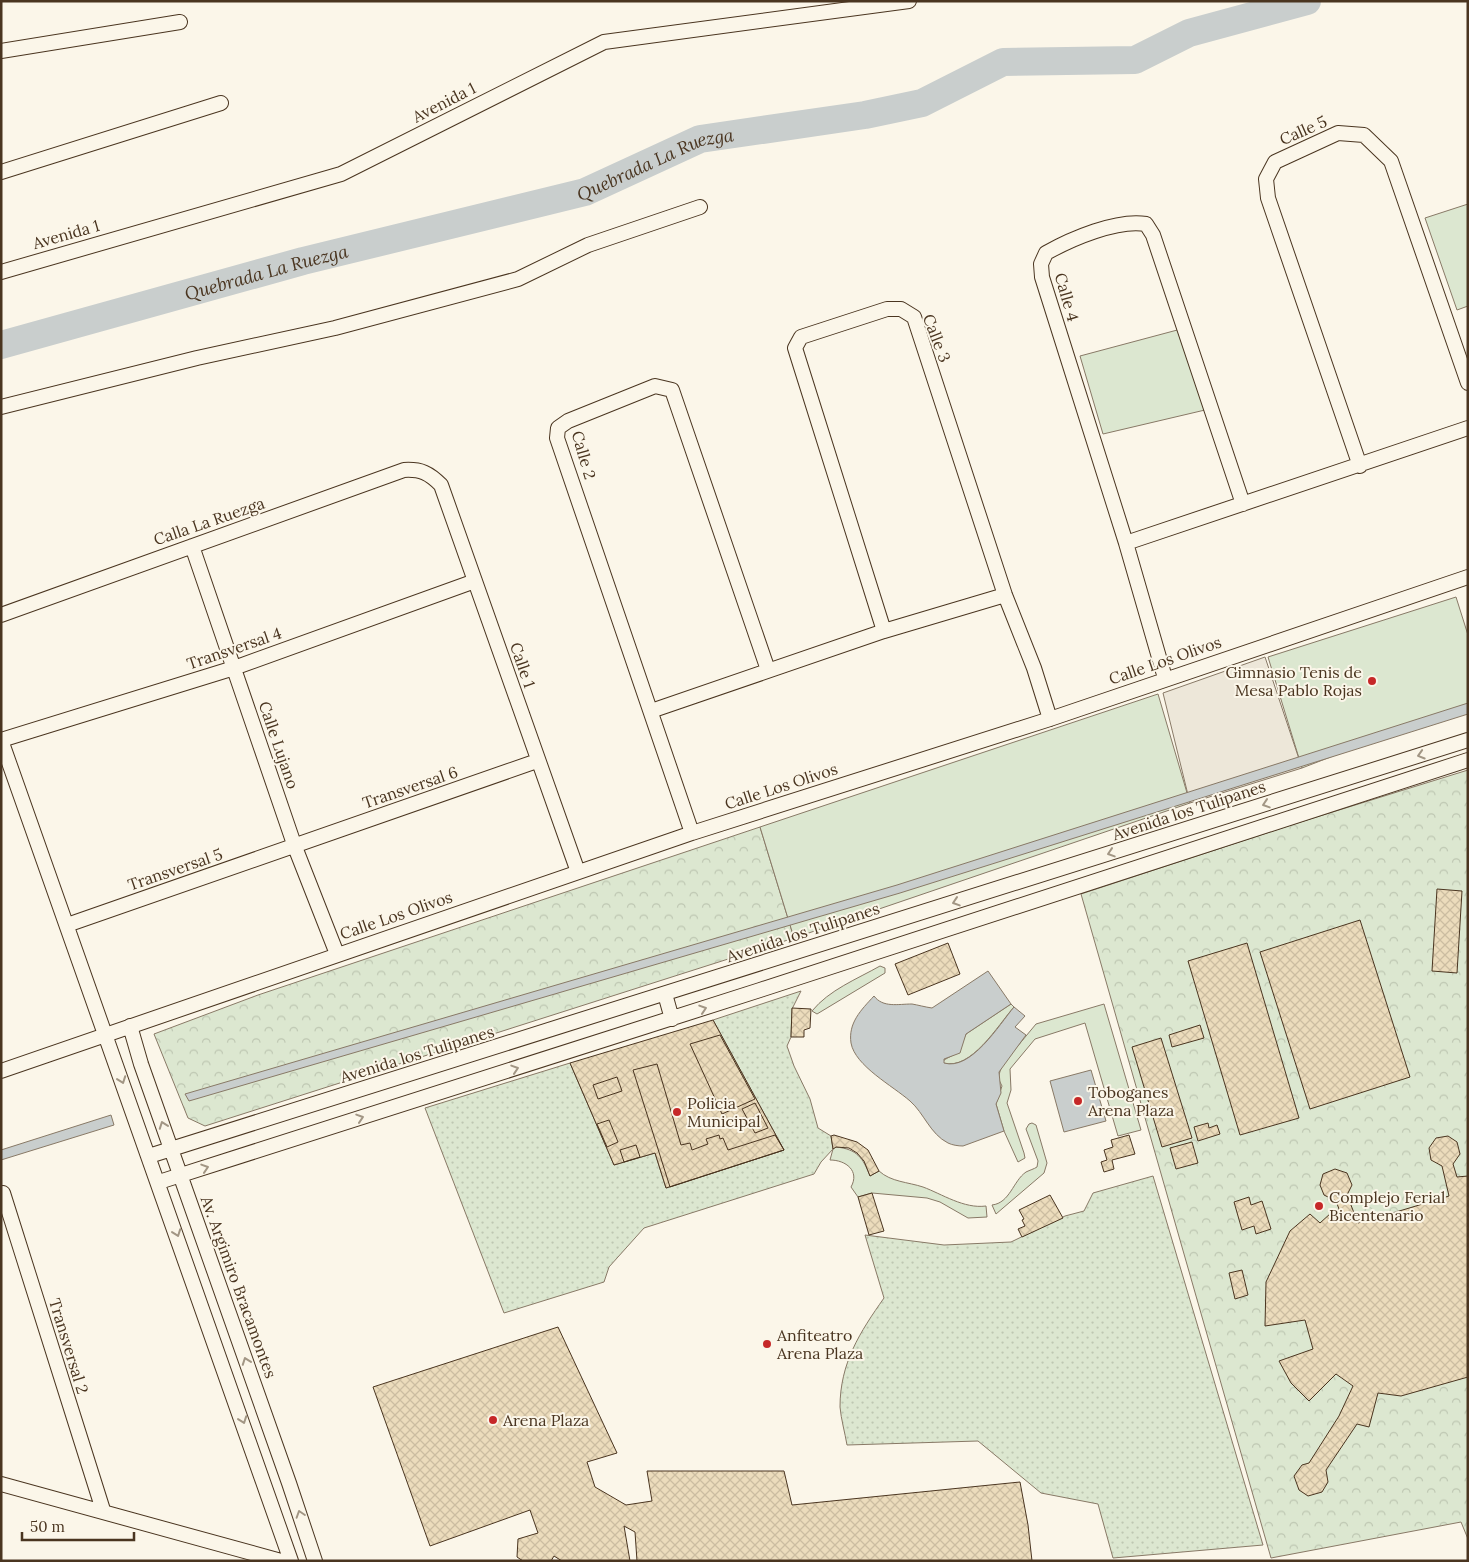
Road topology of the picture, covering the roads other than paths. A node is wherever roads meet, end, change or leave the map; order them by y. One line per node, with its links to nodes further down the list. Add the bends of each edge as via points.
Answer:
1 (908, 1): 2 (street, Avenida 1)
2 (850, 4): 8 (street, Avenida 1, via 604,42 336,176)
3 (180, 22): 4 (street)
4 (1, 50)
5 (221, 103): 6 (street)
6 (1, 172)
7 (700, 207): 10 (street, via 588,245 518,278 334,328 188,360)
8 (1, 272)
9 (1468, 383): 12 (street, Calle 5, via 1391,161 1379,147 1364,135 1338,133 1274,162 1266,180 1268,198)
10 (1, 407)
11 (1468, 428): 12 (street)
12 (1360, 466): 14 (street)
13 (430, 473): 16 (street, Calla La Ruezga, via 404,470); 18 (street, Calle 1, via 442,485)
14 (1243, 504): 15 (street); 15 (street, Calle 4, via 1153,235 1146,224 1119,224 1056,247 1046,253 1041,264 1042,277)
15 (1126, 543): 24 (street, Calle 4)
16 (192, 546): 20 (street, Calla La Ruezga); 22 (street, Calle Lujano)
17 (1468, 577): 24 (street, Calle Los Olivos)
18 (475, 581): 22 (street, Transversal 4); 30 (street, Calle 1)
19 (1005, 594): 21 (street); 21 (street, Calle 3, via 914,317 901,309 887,309 801,337 795,348); 26 (street, Calle 3)
20 (1, 615)
21 (884, 631): 23 (street)
22 (234, 668): 27 (street, Transversal 4); 32 (street, Calle Lujano)
23 (768, 670): 25 (street); 25 (street, Calle 2, via 672,390 655,386 568,421 558,428 557,438)
24 (1165, 678): 26 (street, Calle Los Olivos)
25 (651, 711): 31 (street, Calle 2)
26 (1050, 719): 31 (street, Calle Los Olivos)
27 (1, 740): 34 (street)
28 (1468, 740): 36 (street, Avenida los Tulipanes, one-way to 36)
29 (1468, 760): 37 (street, one-way to 29)
30 (537, 761): 32 (street, Transversal 6); 33 (street, Calle 1)
31 (692, 833): 33 (street, Calle Los Olivos)
32 (295, 846): 34 (street, Transversal 5); 35 (street, Calle Lujano)
33 (578, 872): 35 (street, Calle Los Olivos)
34 (67, 924): 39 (street)
35 (337, 954): 38 (street, Calle Los Olivos)
36 (665, 994): 37 (street); 41 (street, Avenida los Tulipanes)
37 (672, 1018): 43 (street, one-way to 37)
38 (130, 1026): 39 (street, Calle Los Olivos); 41 (street, Av. Argimiro Bracamontes, one-way to 38, via 140,1064)
39 (106, 1034): 40 (street, Calle Los Olivos); 42 (street, one-way to 42)
40 (1, 1070)
41 (171, 1149): 42 (street, Avenida los Tulipanes); 43 (street, Av. Argimiro Bracamontes)
42 (149, 1156): 44 (street)
43 (180, 1176): 44 (street); 50 (street, Av. Argimiro Bracamontes, one-way to 43)
44 (158, 1182): 49 (street, one-way to 49)
45 (3, 1193): 47 (street, Transversal 2)
46 (1, 1484): 47 (street)
47 (103, 1510): 48 (street)
48 (281, 1561)
49 (291, 1561)
50 (315, 1561)

